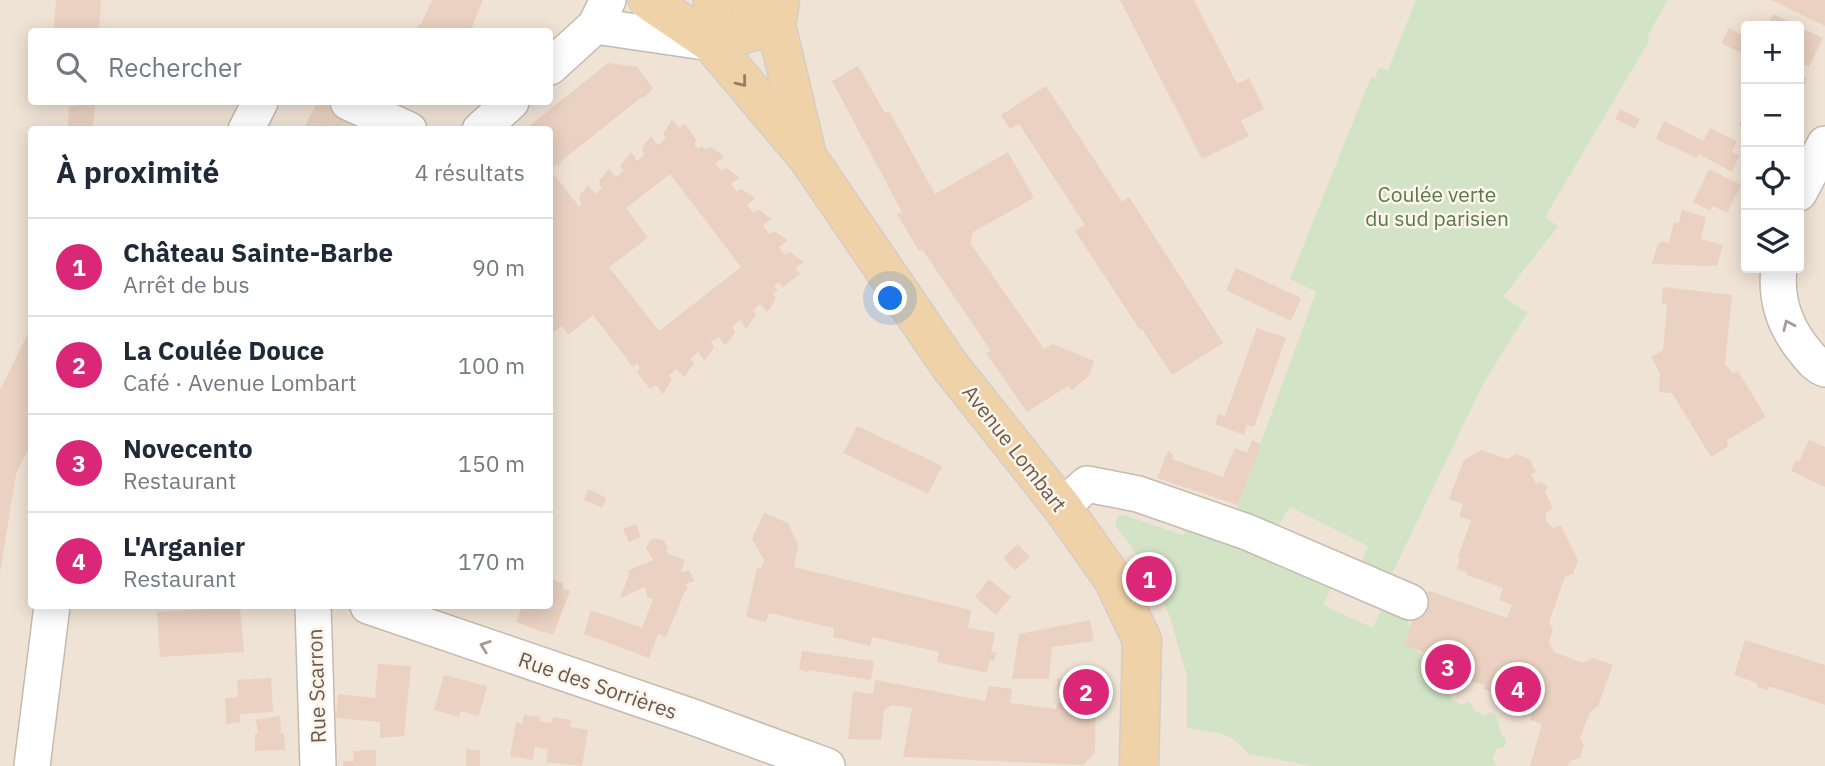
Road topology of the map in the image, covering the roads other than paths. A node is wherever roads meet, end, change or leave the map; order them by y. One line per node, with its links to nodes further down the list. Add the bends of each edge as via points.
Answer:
1 (648, 0): 6 (main road, Avenue Lombart)
2 (713, 0): 6 (main road)
3 (745, 0): 4 (main road)
4 (778, 12): 6 (main road); 15 (main road, Avenue Lombart)
5 (601, 13): 6 (street); 7 (street)
6 (710, 43): 15 (main road, Avenue Lombart, one-way to 15)
7 (553, 64)
8 (258, 105): 11 (street)
9 (355, 105): 12 (street)
10 (508, 105): 13 (street)
11 (248, 126)
12 (400, 126)
13 (484, 126)
14 (1825, 144): 16 (street)
15 (808, 158): 19 (main road, Avenue Lombart, via 950,366)
16 (1804, 184)
17 (1778, 273): 18 (street, one-way to 17, via 1794,340 1780,309)
18 (1825, 369)
19 (1062, 507): 20 (street, via 1087,484 1138,494 1247,532); 27 (main road, Avenue Lombart, via 1113,579 1142,640)
20 (1410, 602)
21 (52, 609): 24 (street)
22 (313, 609): 25 (street, Rue Scarron)
23 (376, 609): 26 (street, Rue des Sorrières, one-way to 23, via 731,741)
24 (32, 766)
25 (318, 766)
26 (827, 766)
27 (1139, 766)

